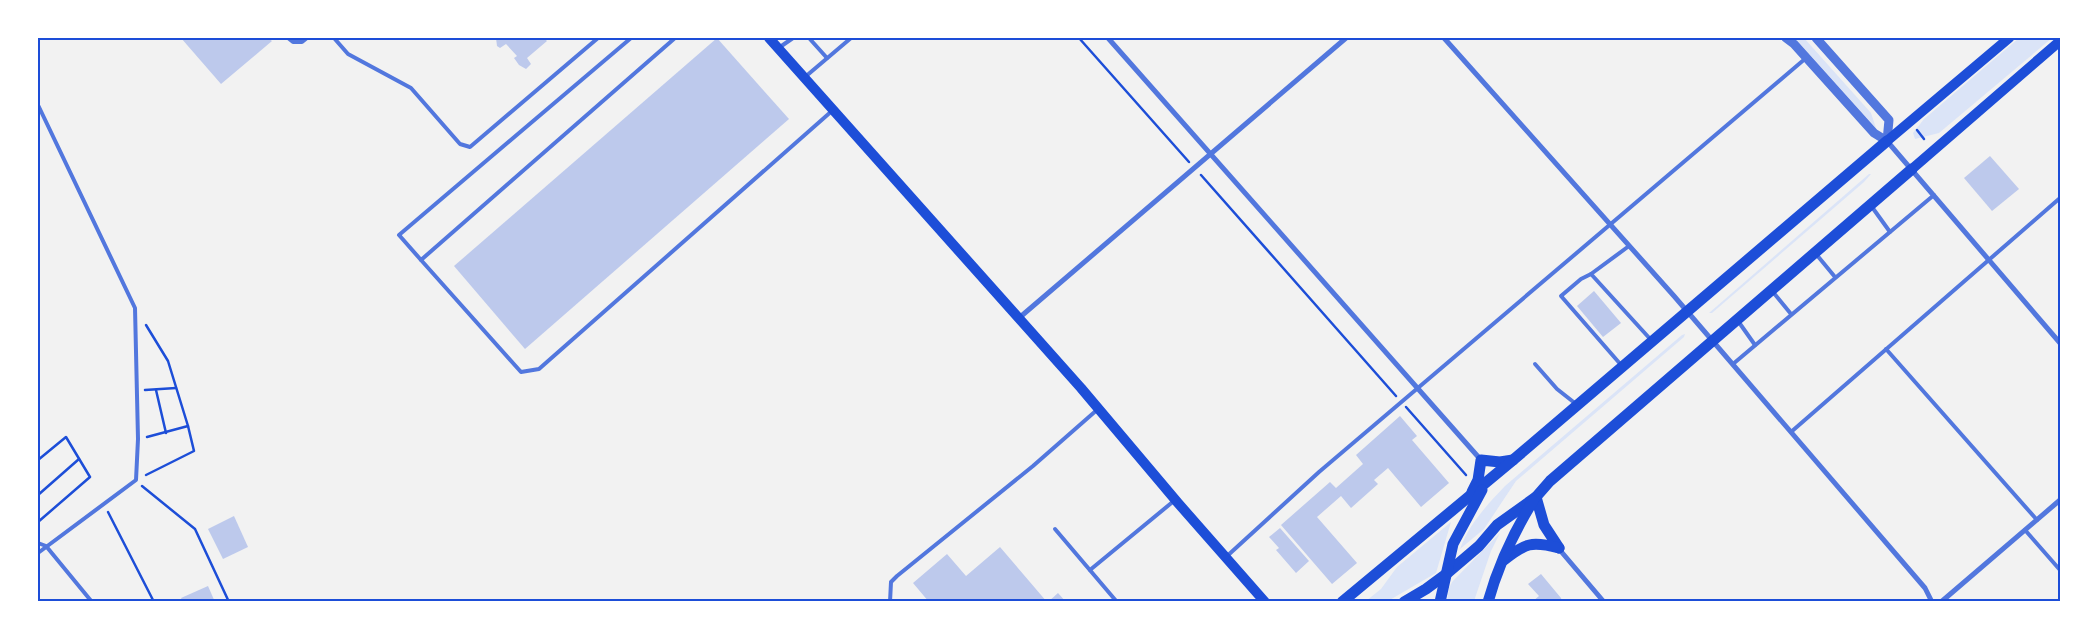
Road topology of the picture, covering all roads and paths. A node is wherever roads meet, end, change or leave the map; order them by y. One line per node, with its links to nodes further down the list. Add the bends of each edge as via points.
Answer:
1 (288, 38): 2 (lane, via 292,42 302,42)
2 (307, 38)
3 (334, 38): 4 (lane, via 348,54 411,88 460,144 470,147)
4 (598, 38)
5 (631, 38): 38 (lane, via 399,235)
6 (675, 38): 38 (lane)
7 (768, 38): 19 (main road)
8 (792, 38): 19 (lane)
9 (809, 38): 20 (lane)
10 (851, 38): 20 (lane)
11 (1079, 38): 29 (path)
12 (1108, 38): 28 (street)
13 (1346, 38): 28 (street)
14 (1444, 38): 34 (street)
15 (1786, 38): 21 (street)
16 (2008, 38): 27 (main road)
17 (1822, 39): 27 (street, via 1889,120)
18 (2060, 41): 30 (main road)
19 (779, 49): 22 (main road)
20 (827, 58): 22 (lane)
21 (1806, 58): 27 (street, via 1874,133); 34 (lane)
22 (804, 78): 24 (main road)
23 (38, 105): 43 (lane)
24 (833, 110): 38 (lane, via 539,369 522,372); 46 (main road)
25 (1914, 127): 26 (path)
26 (1924, 138)
27 (1887, 141): 30 (street); 44 (main road)
28 (1211, 154): 29 (street); 57 (street)
29 (1195, 169): 46 (street); 60 (path)
30 (1912, 169): 31 (street); 33 (main road)
31 (1934, 195): 35 (lane); 39 (street)
32 (2060, 198): 39 (lane)
33 (1870, 205): 35 (lane); 37 (main road)
34 (1610, 224): 36 (street); 57 (lane)
35 (1890, 232): 41 (lane)
36 (1629, 246): 40 (lane); 44 (street)
37 (1815, 253): 41 (lane); 42 (main road)
38 (420, 260)
39 (1990, 260): 50 (street); 52 (lane)
40 (1591, 274): 48 (lane); 55 (lane, via 1561,296)
41 (1835, 277): 45 (lane)
42 (1772, 290): 45 (lane); 47 (main road)
43 (135, 308): 56 (path, via 168,361); 58 (lane)
44 (1686, 311): 48 (main road); 49 (street)
45 (1791, 314): 51 (lane)
46 (1019, 318): 62 (main road)
47 (1737, 320): 49 (main road); 51 (lane)
48 (1652, 341): 55 (main road)
49 (1713, 341): 54 (street); 75 (main road, via 1550,481)
50 (2060, 343)
51 (1755, 345): 54 (lane)
52 (1886, 349): 64 (lane); 79 (lane)
53 (1535, 364): 61 (lane, via 1557,389)
54 (1733, 364): 64 (street)
55 (1622, 366): 61 (main road)
56 (176, 388): 59 (path); 63 (path)
57 (1417, 388): 60 (lane); 69 (street)
58 (137, 390): 59 (path); 66 (lane)
59 (156, 390): 65 (path)
60 (1402, 402): 73 (path); 87 (lane, via 1319,472)
61 (1578, 405): 70 (main road)
62 (1098, 409): 76 (main road); 95 (lane, via 897,576 891,582)
63 (188, 426): 65 (path); 71 (path, via 194,452)
64 (1791, 432): 103 (street, via 1924,588)
65 (166, 433): 66 (path)
66 (138, 439): 71 (lane)
67 (79, 459): 68 (path, via 66,437); 74 (path); 80 (path, via 90,477)
68 (38, 460)
69 (1481, 460): 70 (main road); 73 (main road, via 1479,476)
70 (1513, 460): 72 (main road)
71 (136, 480): 78 (lane); 94 (path, via 195,528)
72 (1487, 482): 73 (main road); 91 (main road, via 1453,544)
73 (1472, 490): 98 (main road)
74 (38, 495)
75 (1536, 497): 85 (main road, via 1544,525); 88 (main road, via 1517,527); 91 (main road, via 1497,524 1479,546)
76 (1175, 500): 87 (main road); 89 (lane)
77 (2060, 500): 79 (street)
78 (103, 504): 84 (lane); 93 (path)
79 (2037, 520): 82 (street)
80 (38, 522)
81 (1055, 529): 89 (lane)
82 (2026, 530): 90 (lane); 104 (street)
83 (38, 543): 84 (lane)
84 (46, 546): 86 (lane); 92 (lane)
85 (1559, 548): 88 (main road, via 1526,544); 102 (street)
86 (38, 553)
87 (1226, 558): 97 (main road)
88 (1503, 560): 101 (main road)
89 (1090, 570): 96 (lane)
90 (2060, 570)
91 (1445, 576): 99 (main road); 100 (main road)
92 (92, 602)
93 (154, 602)
94 (230, 602)
95 (890, 602)
96 (1117, 602)
97 (1264, 602)
98 (1342, 602)
99 (1404, 602)
100 (1440, 602)
101 (1488, 602)
102 (1604, 602)
103 (1932, 602)
104 (1940, 602)

